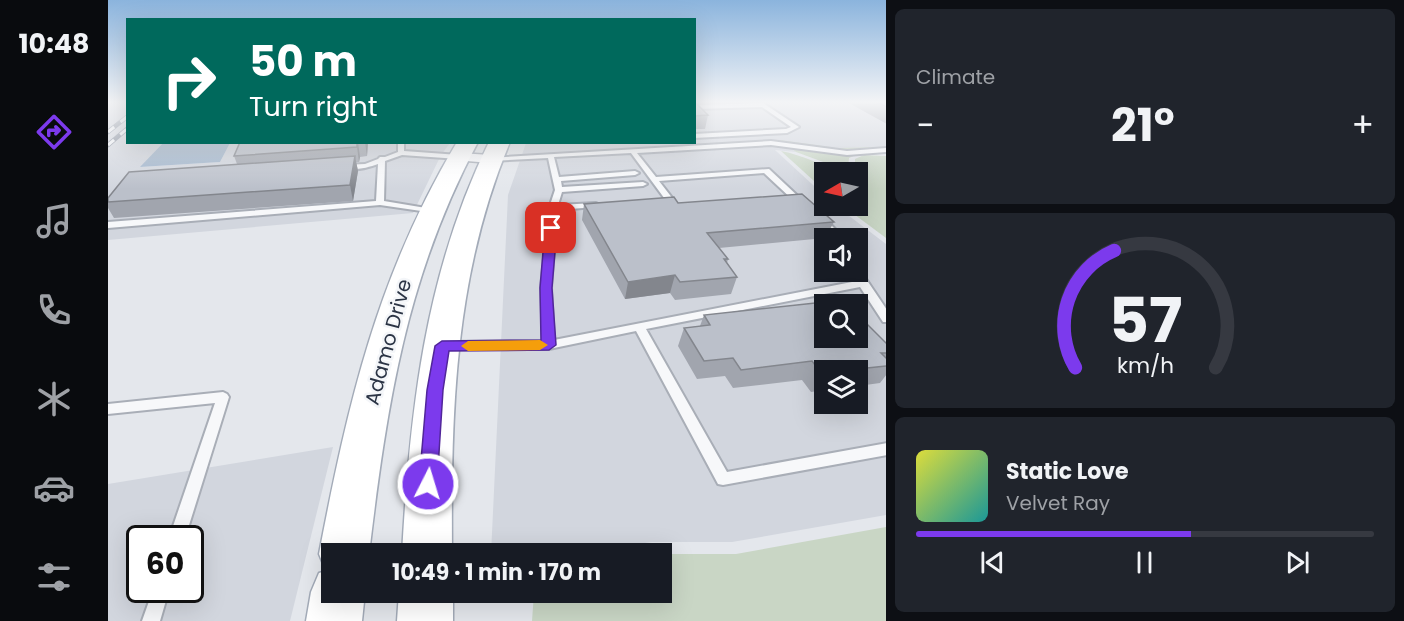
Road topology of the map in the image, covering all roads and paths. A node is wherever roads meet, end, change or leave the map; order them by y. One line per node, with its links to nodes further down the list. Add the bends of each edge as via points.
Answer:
1 (787, 131): 2 (lane)
2 (697, 136): 4 (lane)
3 (401, 144): 7 (lane)
4 (713, 147): 6 (lane, via 771,143 847,153); 8 (lane)
5 (480, 150): 7 (lane); 10 (lane); 25 (main road, Adamo Drive); 33 (main road)
6 (886, 150)
7 (400, 153): 9 (lane)
8 (634, 153): 10 (lane); 13 (lane)
9 (381, 158): 11 (lane, via 366,166); 20 (lane)
10 (551, 158): 15 (lane)
11 (330, 168)
12 (635, 174): 15 (lane)
13 (654, 179): 16 (lane); 17 (lane, via 766,171)
14 (643, 184): 15 (lane)
15 (558, 185): 24 (lane)
16 (668, 199): 18 (lane); 23 (lane, via 676,208)
17 (797, 199): 19 (lane); 22 (lane)
18 (657, 200)
19 (786, 200)
20 (380, 203): 25 (lane); 27 (lane)
21 (611, 204): 24 (lane)
22 (805, 206)
23 (687, 207)
24 (553, 208): 32 (lane, via 546,288)
25 (432, 211): 37 (main road, Adamo Drive, via 409,263 384,351)
26 (816, 216): 28 (lane)
27 (108, 225)
28 (829, 228)
29 (864, 283): 30 (lane); 31 (lane)
30 (886, 319)
31 (640, 328): 32 (lane); 35 (lane, via 723,479)
32 (549, 345): 33 (lane)
33 (442, 346): 38 (main road, via 435,390)
34 (108, 409): 36 (lane, via 223,397)
35 (886, 449)
36 (181, 525)
37 (346, 543)
38 (426, 543)
39 (157, 603): 42 (lane)
40 (336, 603): 43 (main road)
41 (426, 603): 44 (main road)
42 (151, 621)
43 (334, 621)
44 (425, 621)

